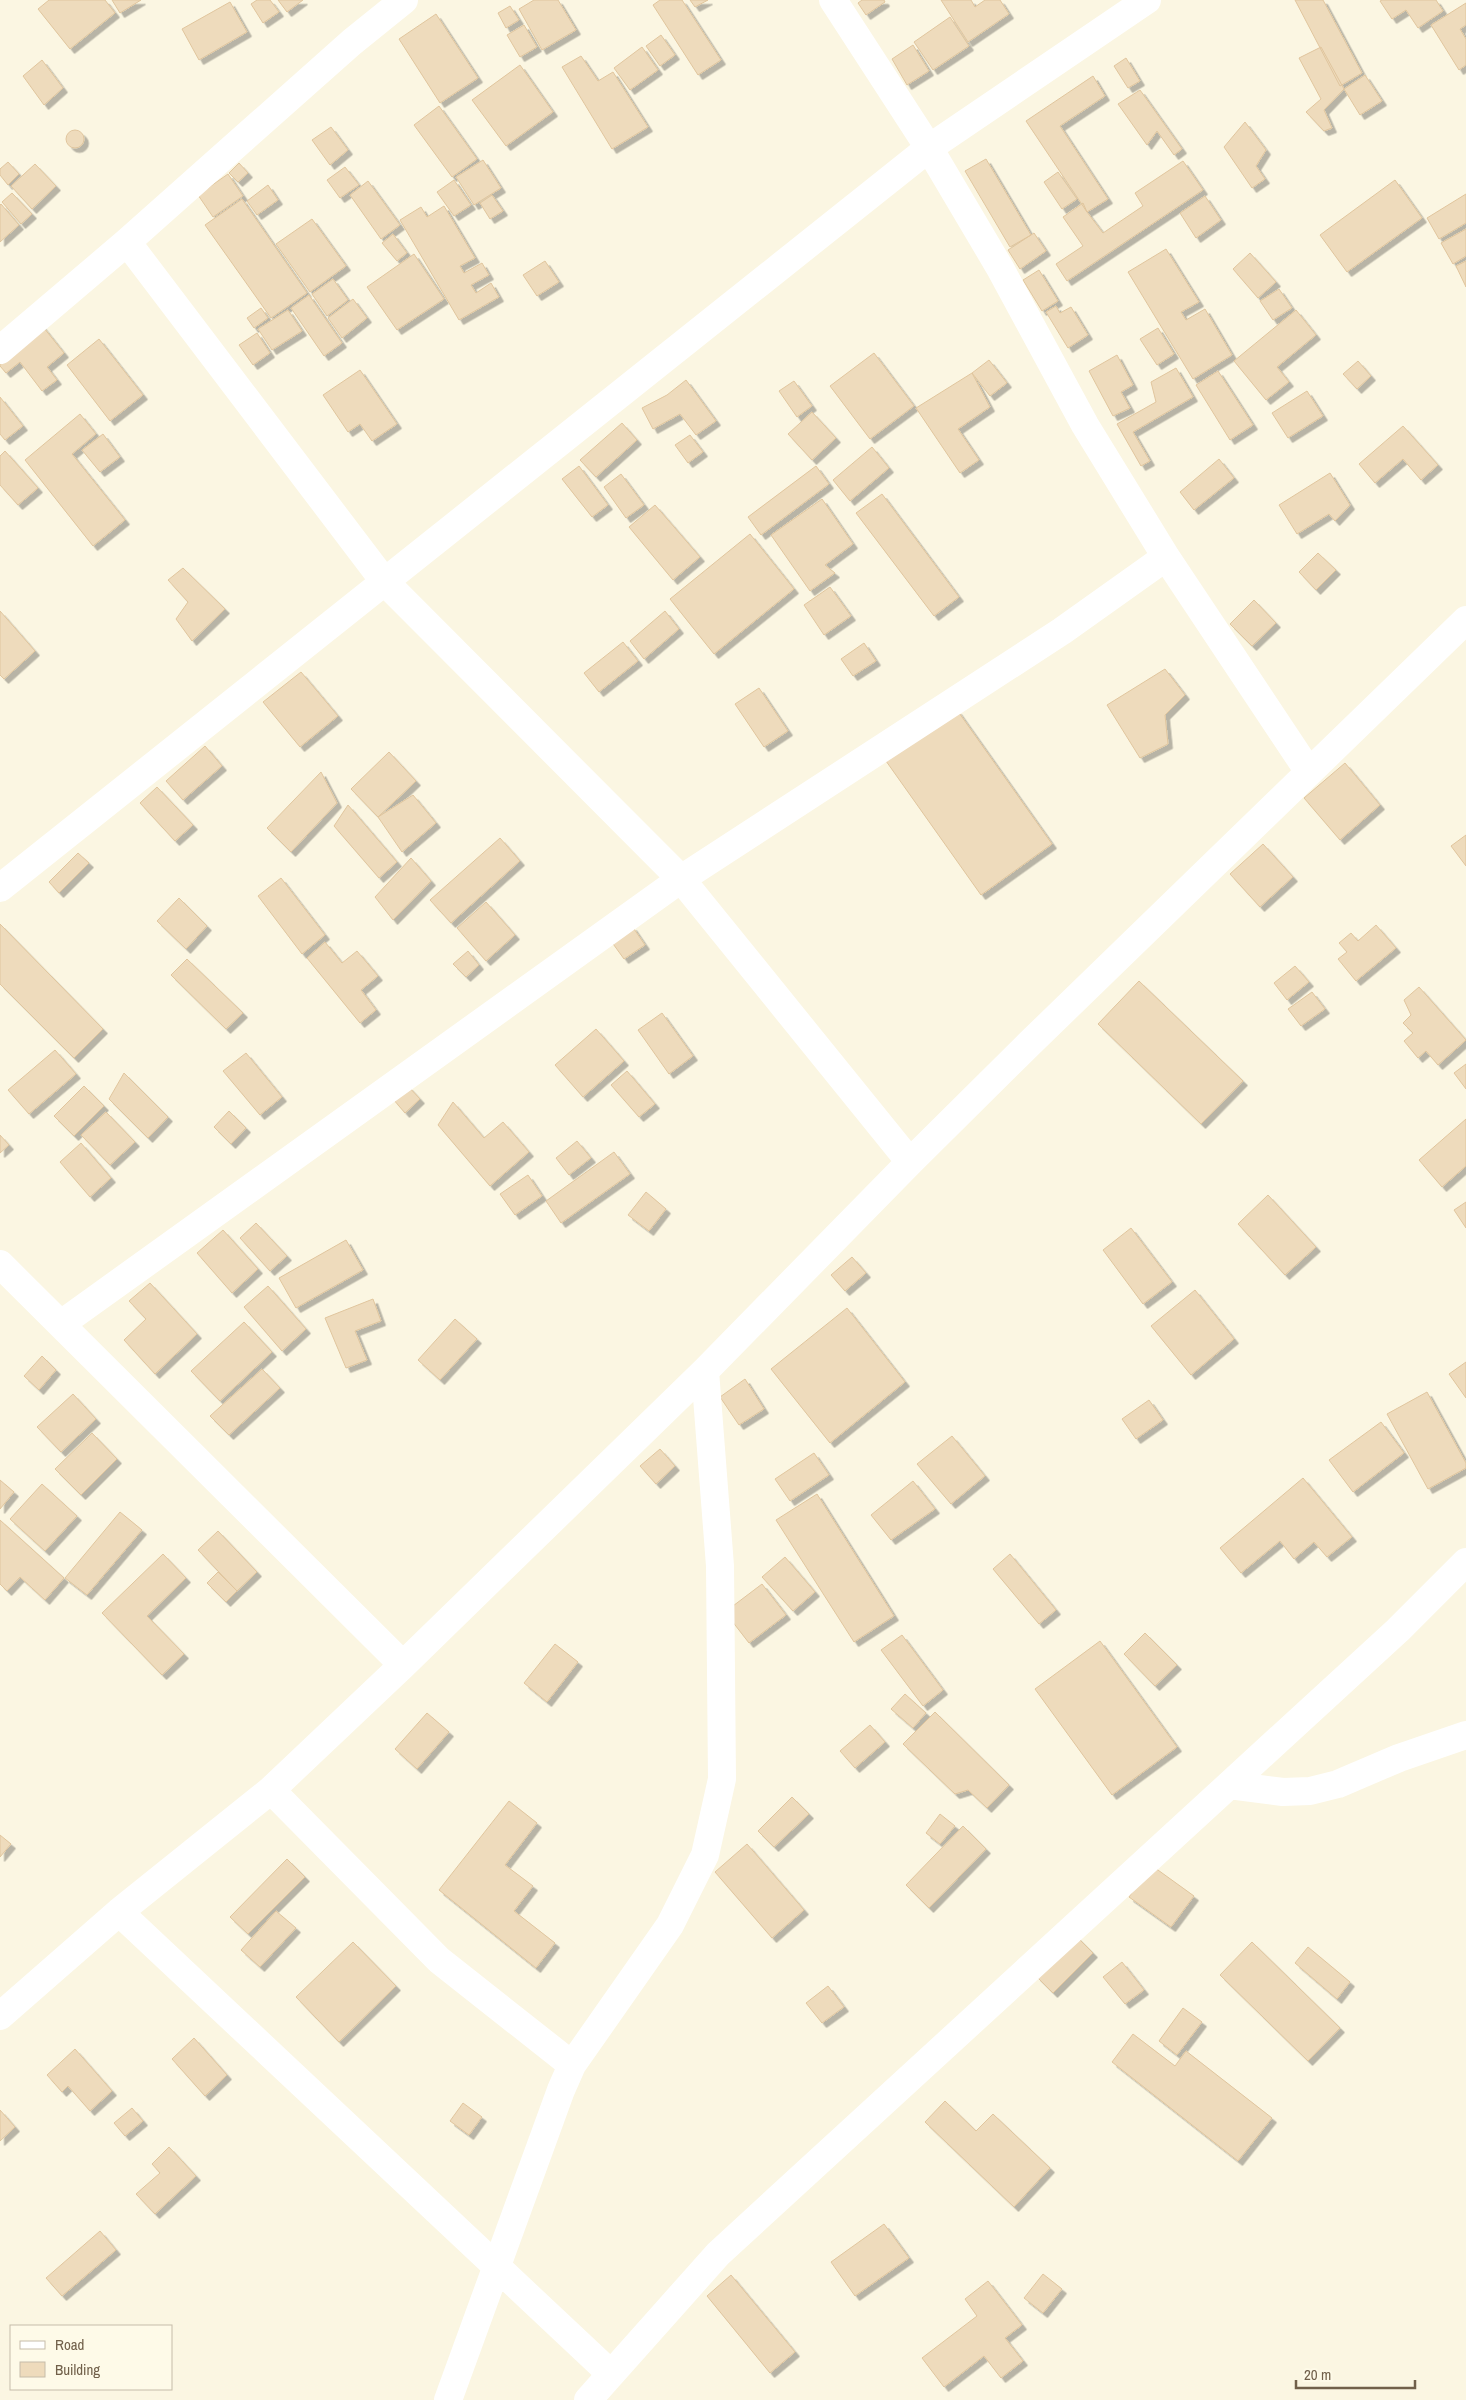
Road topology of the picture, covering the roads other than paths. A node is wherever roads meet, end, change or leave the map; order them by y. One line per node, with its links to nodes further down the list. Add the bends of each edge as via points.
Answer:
1 (404, 0): 5 (street, via 352,42)
2 (833, 0): 4 (street)
3 (1147, 0): 4 (street)
4 (929, 148): 7 (street, via 1000,268 1085,425); 8 (street)
5 (127, 242): 6 (street); 8 (street)
6 (0, 350)
7 (1166, 557): 10 (street); 11 (street, via 1062,631)
8 (384, 581): 11 (street); 12 (street)
9 (1466, 620): 10 (street)
10 (1309, 772): 13 (street)
11 (681, 880): 13 (street); 15 (street)
12 (0, 888)
13 (910, 1162): 16 (street)
14 (0, 1264): 15 (street)
15 (61, 1324): 18 (street)
16 (705, 1371): 18 (street); 24 (street, via 720,1566 722,1779 704,1855 670,1925)
17 (1466, 1562): 20 (street, via 1398,1630)
18 (403, 1665): 21 (street)
19 (1466, 1735): 20 (street, via 1338,1784 1310,1791 1283,1792)
20 (1229, 1785): 26 (street, via 718,2254)
21 (271, 1790): 22 (street); 24 (street, via 438,1960)
22 (119, 1912): 23 (street); 25 (street)
23 (0, 2016)
24 (572, 2065): 25 (street)
25 (498, 2268): 26 (street); 27 (street)
26 (611, 2374): 28 (street)
27 (448, 2400)
28 (588, 2400)

